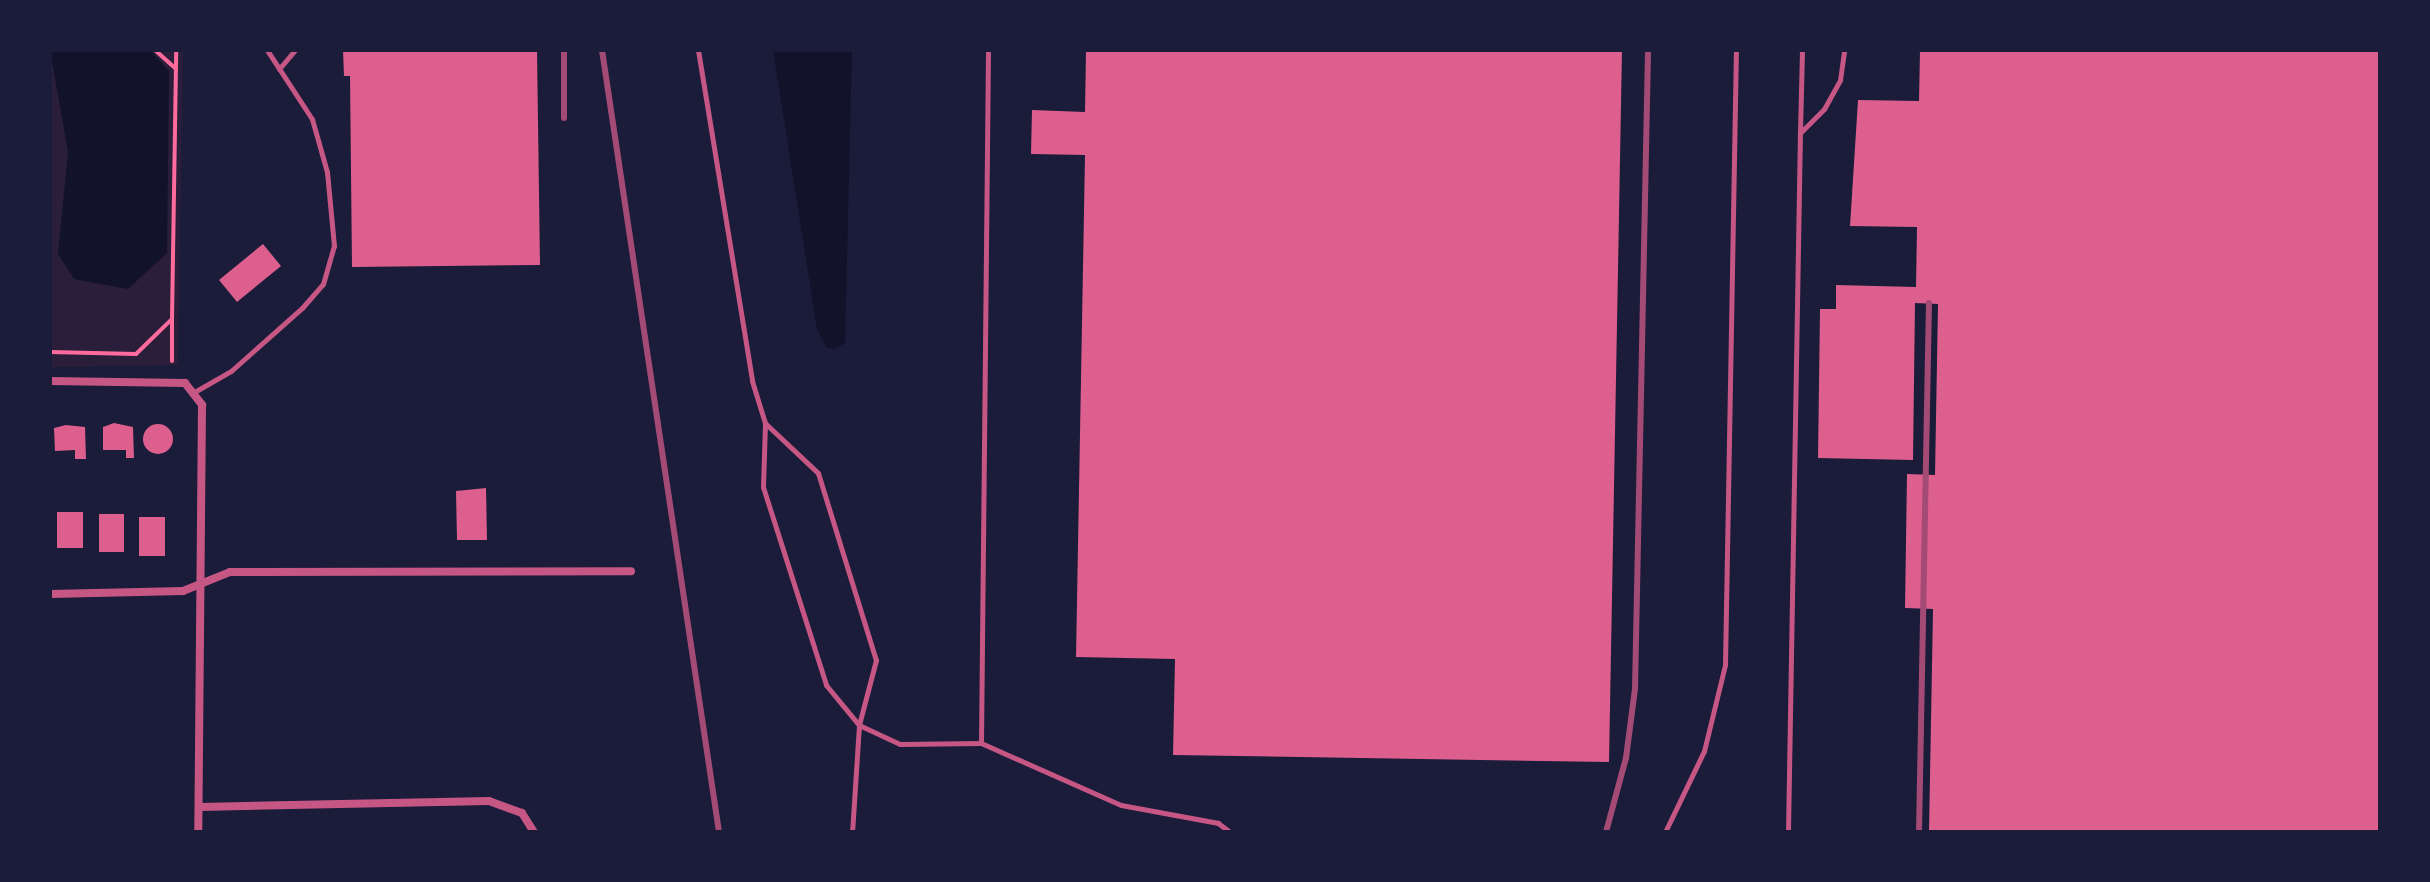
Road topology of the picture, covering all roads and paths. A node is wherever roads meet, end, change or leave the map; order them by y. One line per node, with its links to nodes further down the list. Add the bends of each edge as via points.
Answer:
1 (155, 50): 10 (path)
2 (176, 50): 10 (path)
3 (267, 50): 11 (lane)
4 (295, 50): 11 (lane)
5 (698, 50): 18 (lane, via 752,381)
6 (988, 50): 23 (lane)
7 (1736, 50): 29 (lane, via 1725,665 1704,751)
8 (1802, 50): 12 (lane)
9 (1844, 50): 12 (lane, via 1840,80 1824,109)
10 (176, 69): 13 (path)
11 (279, 69): 17 (lane, via 312,119 327,172 334,246 323,284 302,308 231,371)
12 (1800, 133): 30 (lane)
13 (172, 319): 14 (path, via 136,354); 15 (path)
14 (50, 352)
15 (172, 361)
16 (50, 381): 17 (street, via 152,379 185,383)
17 (196, 391): 20 (street, via 202,405)
18 (765, 423): 22 (lane, via 763,487 826,685); 22 (lane, via 818,473 823,487 876,660)
19 (631, 571): 20 (street, via 230,572)
20 (201, 583): 21 (street, via 183,591); 24 (street)
21 (50, 594)
22 (859, 725): 23 (lane, via 900,744); 27 (lane)
23 (981, 743): 28 (lane, via 1121,805 1218,823)
24 (199, 807): 25 (street); 26 (street, via 489,801 522,813)
25 (198, 832)
26 (534, 832)
27 (852, 832)
28 (1230, 832)
29 (1665, 832)
30 (1788, 832)

